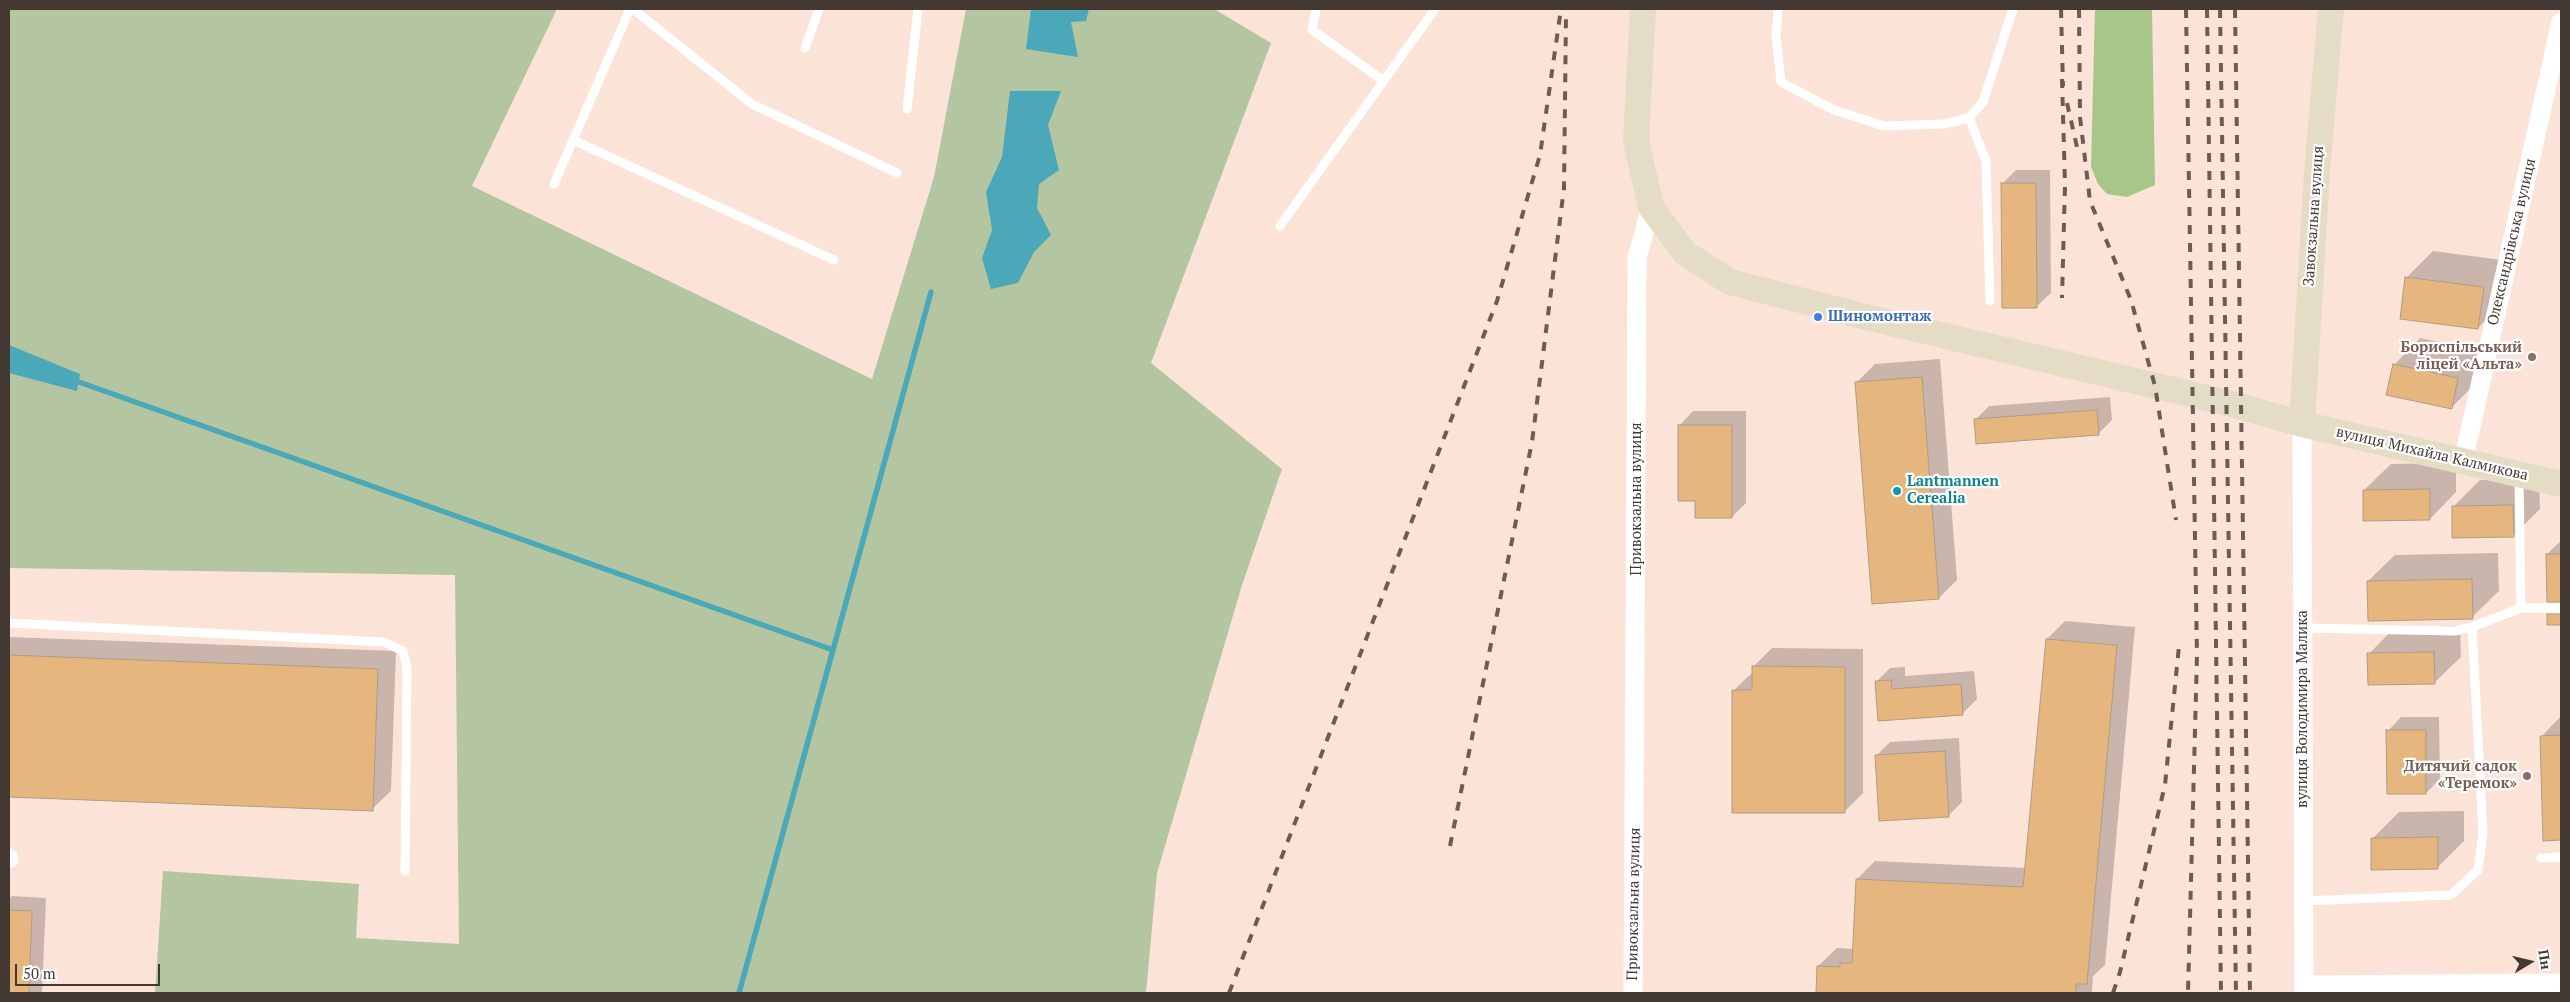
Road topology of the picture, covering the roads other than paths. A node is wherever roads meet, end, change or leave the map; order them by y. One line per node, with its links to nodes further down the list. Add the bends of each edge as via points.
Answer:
1 (631, 9): 15 (lane); 16 (lane, via 752,104)
2 (819, 9): 11 (lane)
3 (918, 9): 13 (lane)
4 (1316, 9): 12 (lane, via 1312,30)
5 (1435, 9): 12 (lane)
6 (1643, 9): 18 (main road, Привокзальна вулиця, via 1636,141)
7 (1778, 9): 14 (lane, via 1776,35 1780,82 1834,110 1884,126 1944,124)
8 (2013, 9): 14 (lane, via 1983,102)
9 (2331, 9): 22 (main road, Завокзальна вулиця, via 2316,172)
10 (2561, 22): 23 (street, Олександрівська вулиця)
11 (805, 48)
12 (1384, 81): 19 (lane)
13 (907, 109)
14 (1969, 118): 21 (lane, via 1986,161)
15 (573, 140): 17 (lane); 20 (lane)
16 (897, 173)
17 (554, 184)
18 (1651, 207): 22 (main road, вулиця Михайла Калмикова, via 1685,253 1730,282); 37 (street, Привокзальна вулиця, via 1637,258)
19 (1280, 226)
20 (834, 260)
21 (1990, 302)
22 (2302, 424): 23 (main road, вулиця Михайла Калмикова); 30 (street, вулиця Володимира Малика)
23 (2463, 462): 24 (main road, вулиця Михайла Калмикова)
24 (2518, 474): 25 (main road, вулиця Михайла Калмикова); 26 (lane)
25 (2561, 484)
26 (2521, 608): 27 (lane); 29 (lane)
27 (2561, 608)
28 (9, 623): 33 (lane, via 384,642 403,650 407,667)
29 (2472, 627): 30 (lane, via 2455,631); 34 (lane, via 2483,833 2478,870 2451,895)
30 (2302, 628): 34 (street, вулиця Володимира Малика)
31 (2561, 857): 32 (lane)
32 (2541, 858)
33 (405, 871)
34 (2303, 901): 36 (street, вулиця Володимира Малика)
35 (2561, 983): 36 (street)
36 (2304, 989)
37 (1633, 993)

